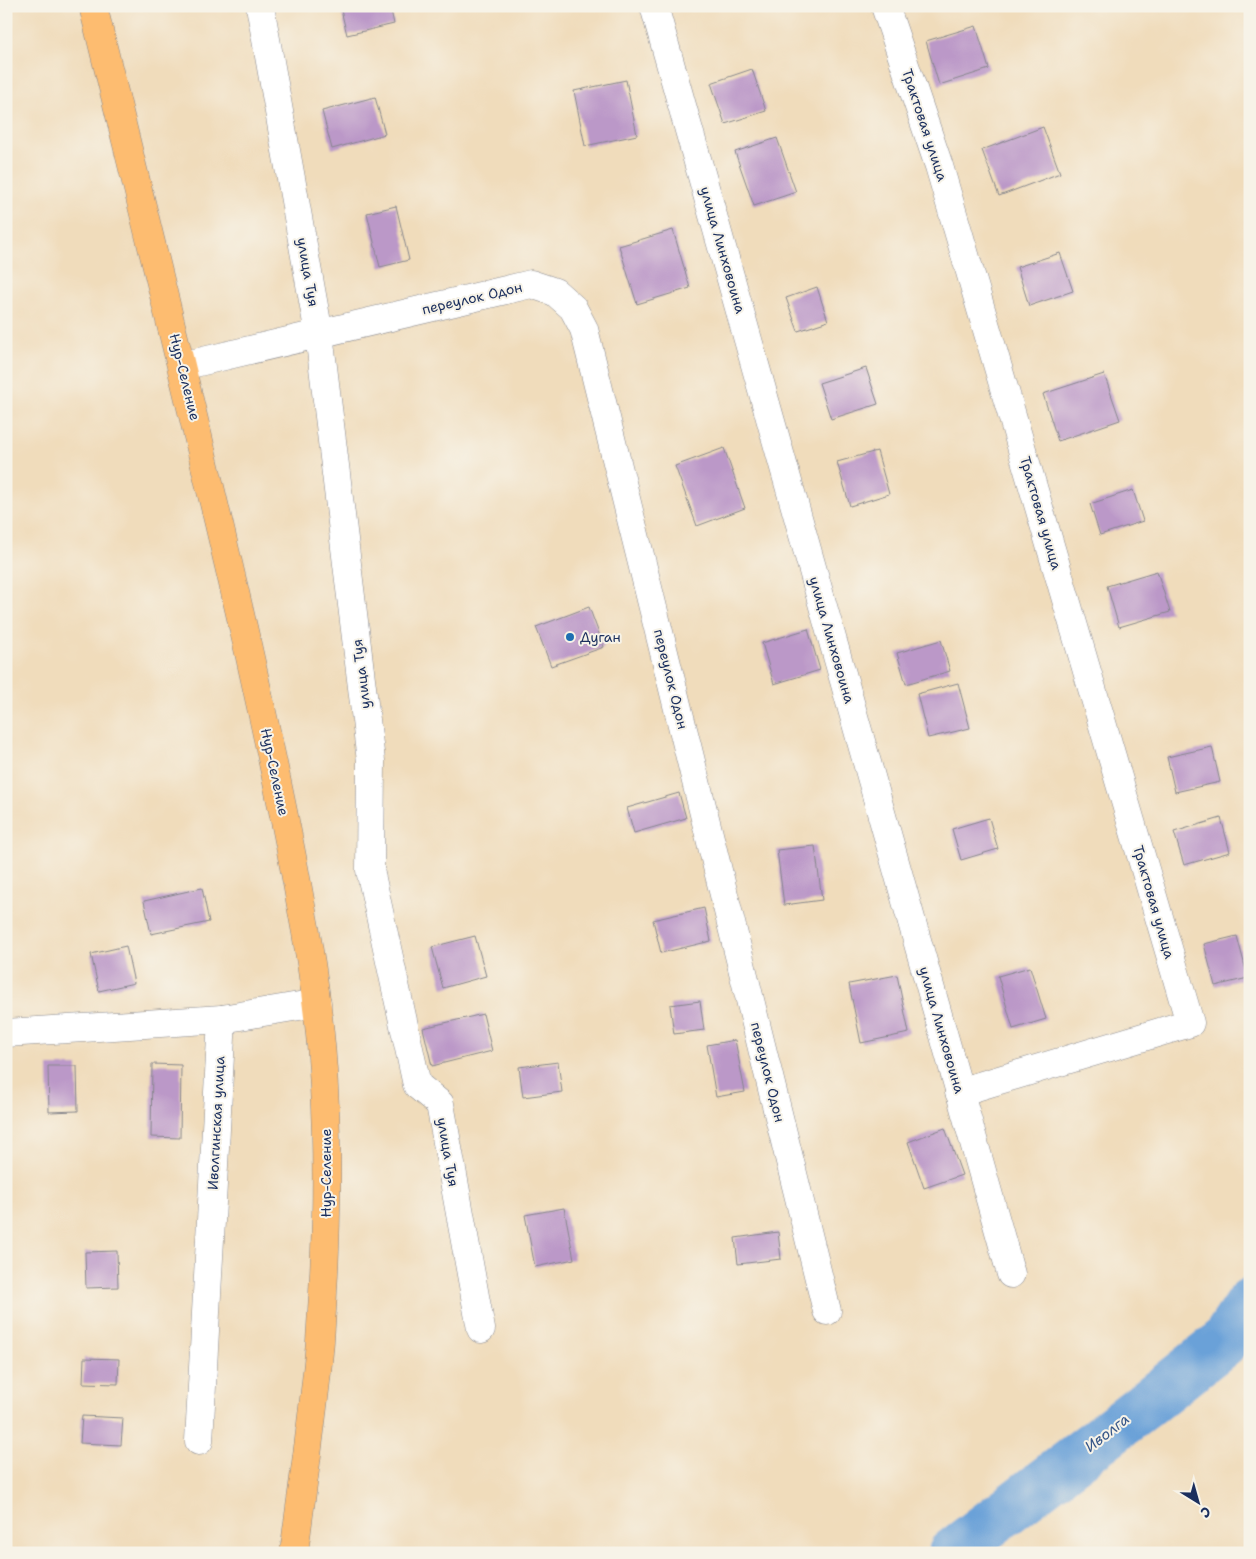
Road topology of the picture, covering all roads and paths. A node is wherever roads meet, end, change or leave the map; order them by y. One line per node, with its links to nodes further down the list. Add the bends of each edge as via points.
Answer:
1 (92, 6): 6 (highway, Нур-Селение)
2 (260, 6): 5 (street, улица Туя)
3 (654, 6): 10 (street, улица Линховоина)
4 (885, 6): 10 (street, Трактовая улица, via 939,166 1190,1023)
5 (320, 334): 6 (street, переулок Одон); 12 (street, переулок Одон, via 530,284 555,292 573,308 581,322); 13 (street, улица Туя, via 371,761 370,870 417,1085 440,1104)
6 (182, 366): 7 (highway, Нур-Селение, via 272,755)
7 (317, 1003): 8 (street); 15 (highway, Нур-Селение, via 326,1131 325,1260 320,1343)
8 (222, 1019): 9 (street); 14 (street, Иволгинская улица)
9 (6, 1033)
10 (959, 1092): 11 (street, улица Линховоина)
11 (1011, 1274)
12 (827, 1311)
13 (481, 1329)
14 (199, 1441)
15 (294, 1553)

